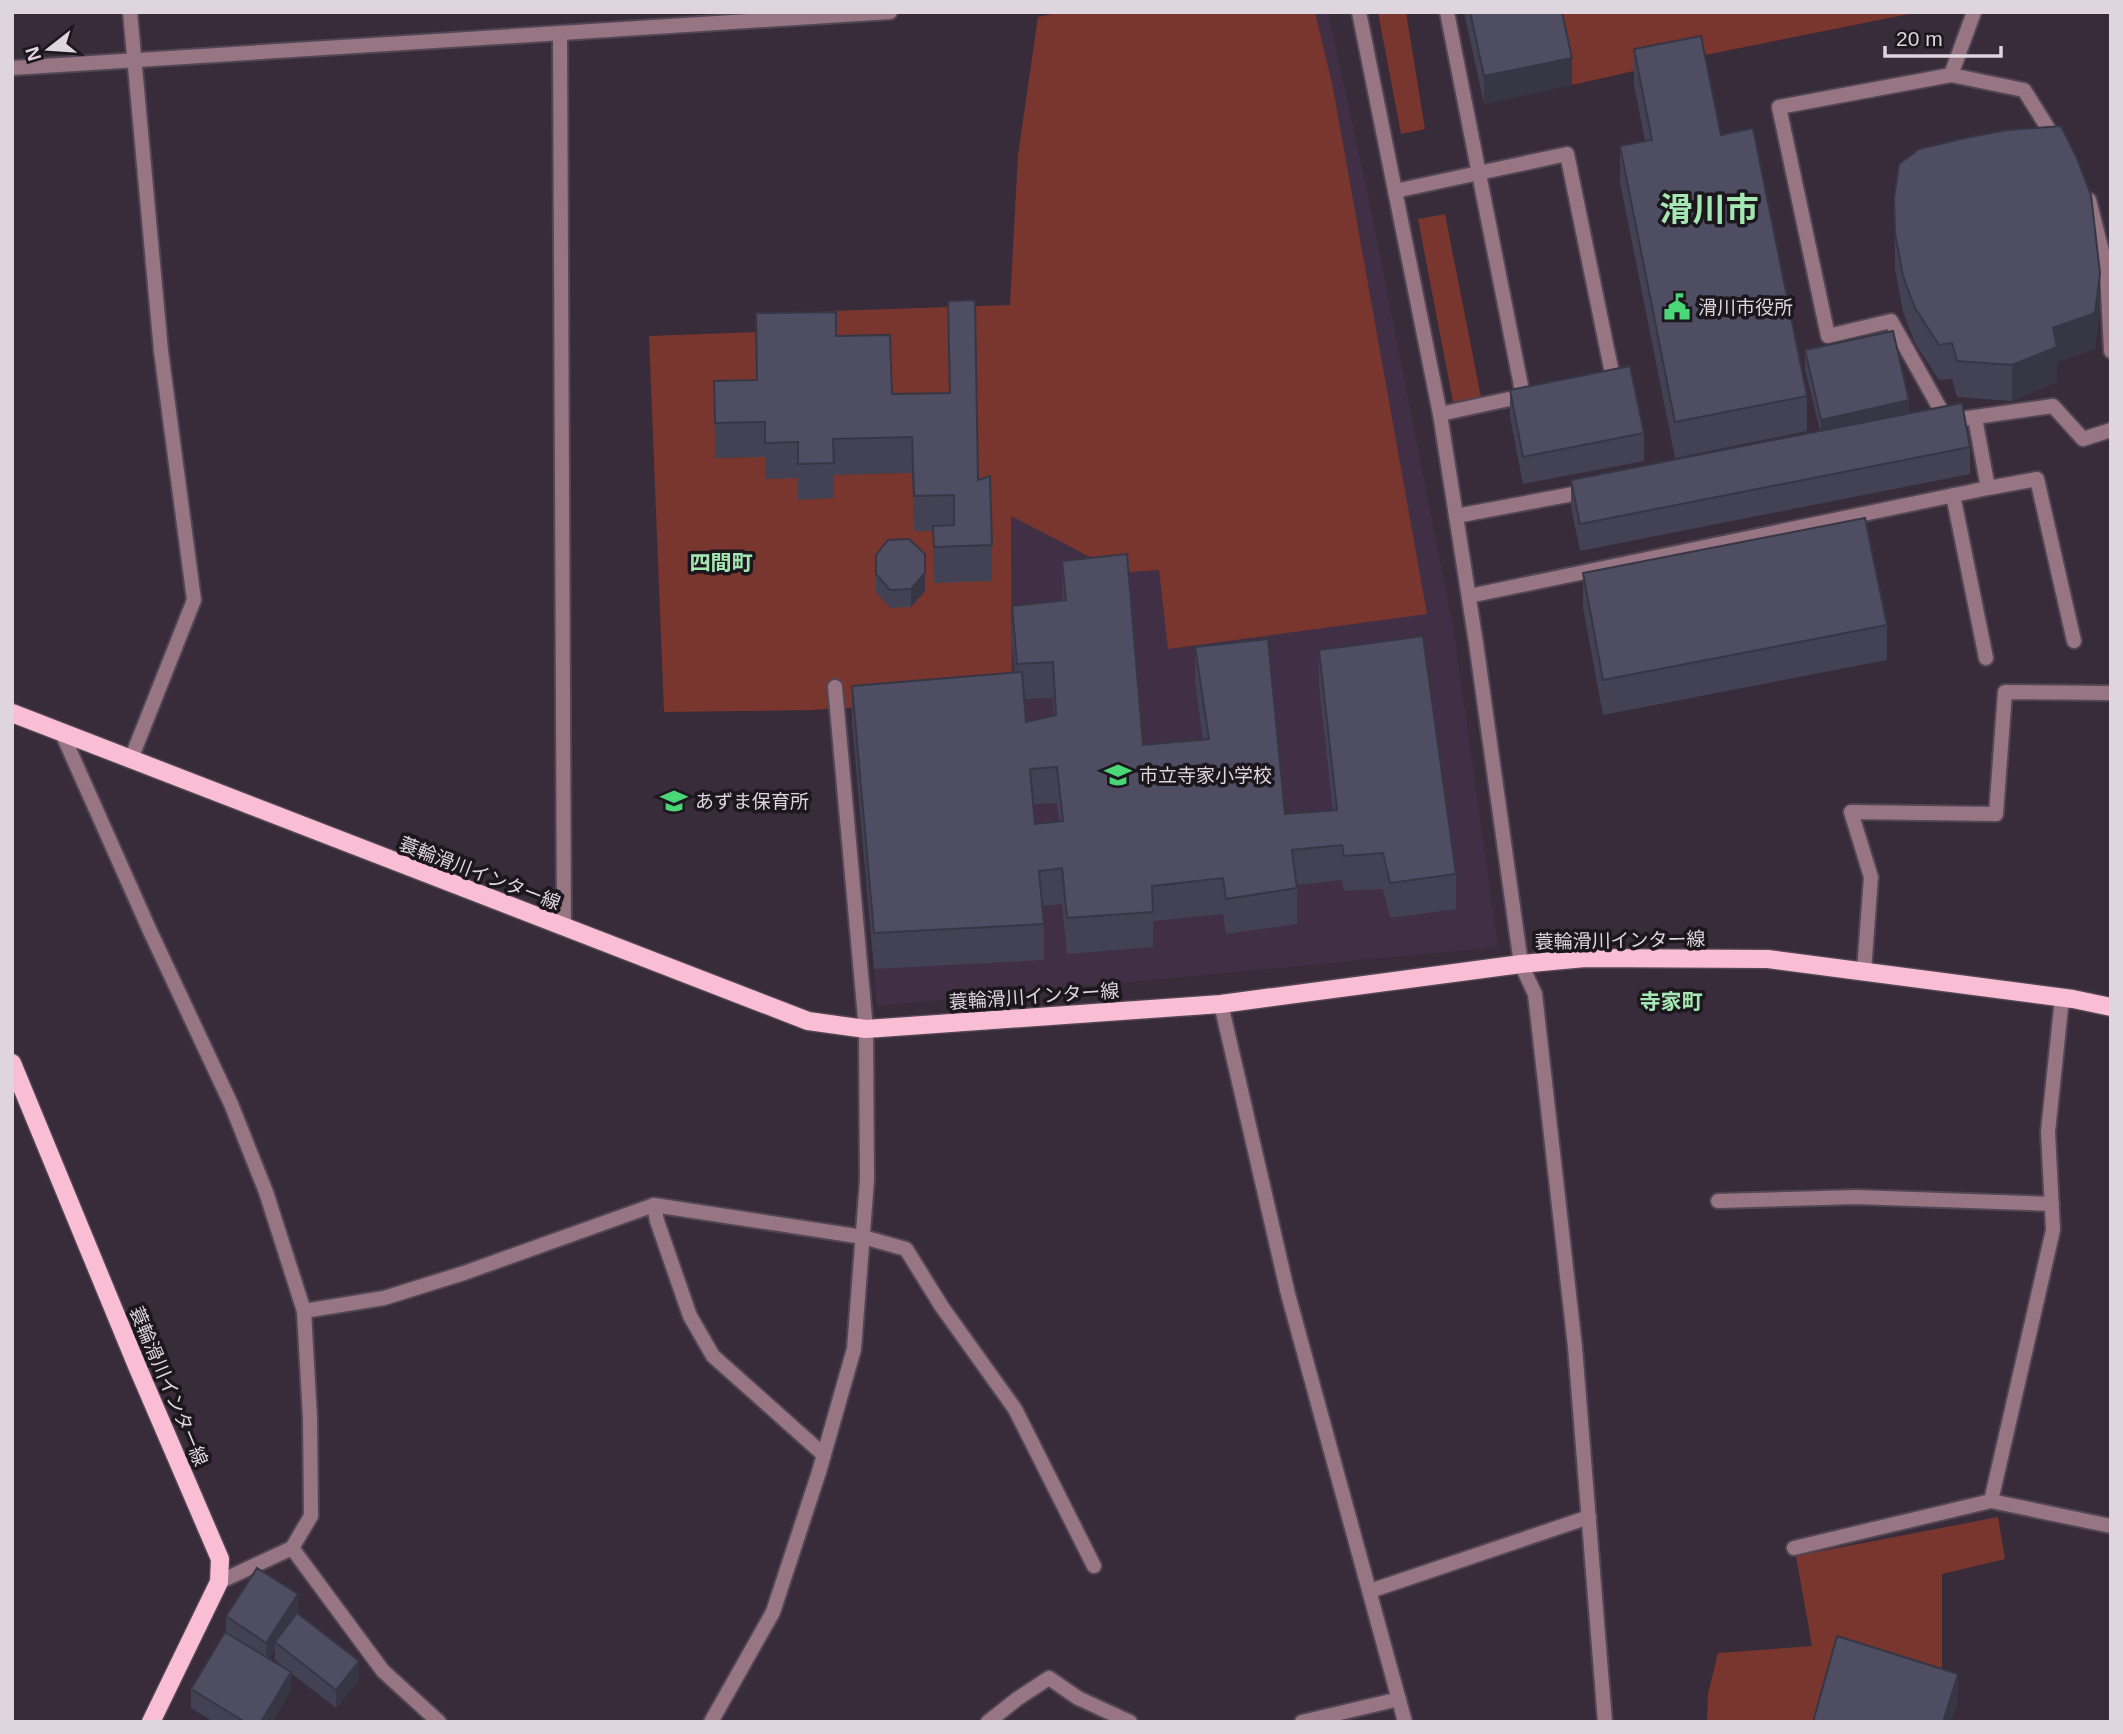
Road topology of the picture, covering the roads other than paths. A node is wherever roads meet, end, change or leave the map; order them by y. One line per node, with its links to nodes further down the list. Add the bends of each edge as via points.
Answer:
1 (130, 12): 7 (street)
2 (890, 12): 6 (street)
3 (1359, 12): 13 (street)
4 (1447, 12): 11 (street)
5 (1974, 12): 9 (street)
6 (560, 34): 7 (street); 33 (street)
7 (134, 60): 8 (street); 32 (street, via 161,351 194,600)
8 (12, 68)
9 (1951, 75): 10 (street, via 2024,90); 19 (street, via 1779,107 1828,336 1891,321 1940,423)
10 (2064, 152)
11 (1480, 173): 13 (street); 15 (street, via 1567,154 1613,378); 17 (street)
12 (2085, 182): 14 (street, via 2107,271)
13 (1395, 191): 18 (street)
14 (2111, 351)
15 (1587, 383)
16 (1549, 391): 17 (street)
17 (1523, 396): 18 (street)
18 (1440, 414): 24 (street)
19 (1975, 418): 20 (street, via 2053,406 2083,439); 22 (street)
20 (2111, 430)
21 (1606, 487): 24 (street)
22 (1988, 488): 23 (street); 26 (street, via 2037,479)
23 (1953, 495): 25 (street); 27 (street)
24 (1457, 516): 25 (street)
25 (1469, 596): 34 (street)
26 (2074, 641)
27 (1986, 659)
28 (835, 687): 39 (street)
29 (2111, 693): 35 (street, via 2005,692 1996,814 1851,812 1871,877)
30 (12, 713): 31 (main road, 蓑輪滑川インター線)
31 (61, 731): 32 (main road, 蓑輪滑川インター線); 45 (street, via 231,1104 266,1192)
32 (131, 759): 33 (main road, 蓑輪滑川インター線)
33 (564, 928): 39 (main road, 蓑輪滑川インター線, via 808,1021)
34 (1521, 964): 35 (main road, 蓑輪滑川インター線, via 1585,958 1768,959); 37 (main road, 蓑輪滑川インター線); 48 (street, via 1535,994 1575,1347)
35 (1864, 971): 36 (main road, 蓑輪滑川インター線)
36 (2062, 998): 38 (main road, 蓑輪滑川インター線); 42 (street, via 2048,1132)
37 (1222, 1004): 39 (main road, 蓑輪滑川インター線); 54 (street, via 1288,1294)
38 (2111, 1007)
39 (866, 1029): 44 (street)
40 (12, 1063): 53 (main road, 蓑輪滑川インター線, via 220,1559)
41 (1718, 1201): 42 (street, via 1856,1197)
42 (2052, 1204): 47 (street, via 2053,1230)
43 (654, 1205): 44 (street); 45 (street, via 384,1298); 46 (street, via 690,1315 713,1356)
44 (863, 1237): 46 (street, via 854,1349); 52 (street, via 906,1249 1015,1409)
45 (304, 1311): 50 (street, via 311,1516)
46 (824, 1455): 58 (street, via 773,1612)
47 (1991, 1501): 49 (street); 51 (street)
48 (1589, 1517): 54 (street); 63 (street)
49 (2111, 1526)
50 (292, 1548): 53 (street); 57 (street, via 383,1671)
51 (1794, 1548)
52 (1094, 1566)
53 (219, 1582): 56 (main road)
54 (1370, 1591): 55 (street)
55 (1399, 1699): 61 (street); 62 (street)
56 (151, 1722)
57 (439, 1722)
58 (711, 1722)
59 (988, 1722): 60 (street, via 1049,1678 1078,1698)
60 (1130, 1722)
61 (1302, 1722)
62 (1405, 1722)
63 (1605, 1722)

